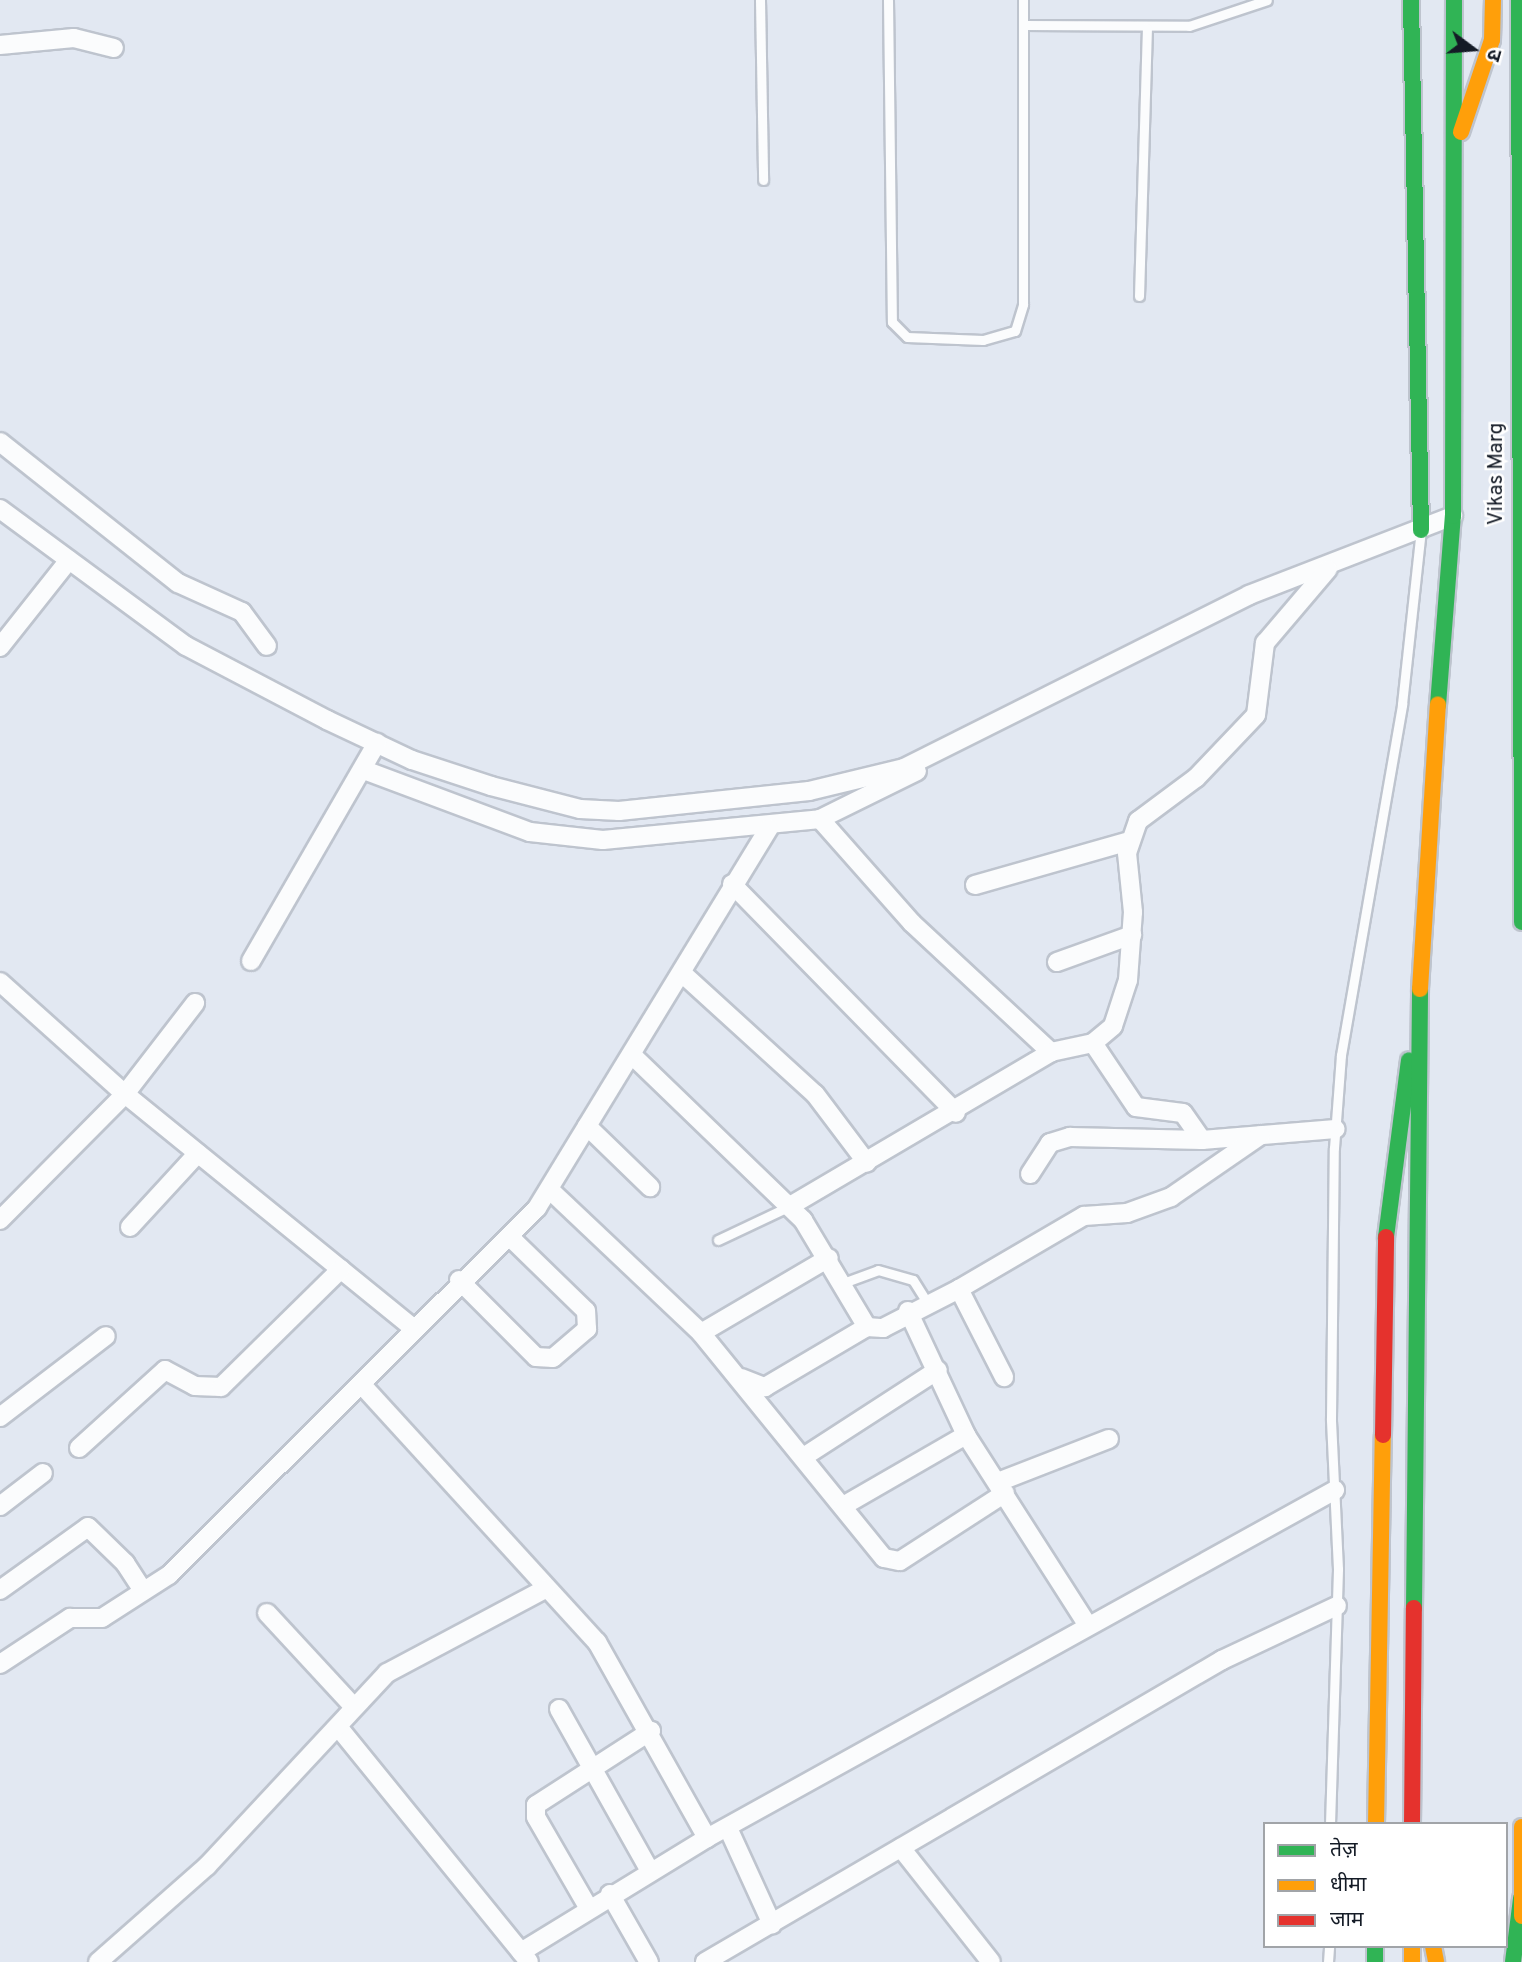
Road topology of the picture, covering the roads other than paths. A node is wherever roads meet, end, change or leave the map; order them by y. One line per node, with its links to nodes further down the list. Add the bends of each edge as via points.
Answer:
1 (760, 0): 15 (lane)
2 (888, 0): 10 (lane, via 889,308 895,328 907,337 1004,339 1021,320)
3 (1023, 0): 10 (lane)
4 (1267, 0): 11 (lane, via 1210,22)
5 (1411, 0): 20 (main road)
6 (1454, 0): 14 (main road)
7 (1493, 0): 14 (main road, via 1492,40)
8 (1519, 0): 9 (main road, Vikas Marg)
9 (1520, 22): 24 (main road, Vikas Marg)
10 (1023, 25): 11 (lane)
11 (1147, 28): 16 (lane)
12 (0, 45): 13 (street, via 74,38)
13 (114, 48)
14 (1454, 152): 19 (main road)
15 (763, 180)
16 (1139, 296)
17 (0, 442): 26 (street, via 178,583 242,612)
18 (1, 511): 22 (street)
19 (1453, 516): 20 (street); 44 (main road, via 1422,896)
20 (1421, 530): 23 (street); 51 (lane, via 1402,704 1341,1055)
21 (1522, 558): 24 (main road)
22 (69, 560): 27 (street); 29 (street, via 187,646)
23 (1333, 564): 28 (street, via 1249,595); 34 (street, via 1265,643 1256,715 1196,778 1142,813)
24 (1518, 577): 25 (main road, Vikas Marg)
25 (1521, 633): 30 (main road, Vikas Marg)
26 (267, 646)
27 (0, 647)
28 (980, 732): 29 (street, via 884,775 809,791 619,811 539,801); 32 (street, via 883,792)
29 (377, 743): 31 (street)
30 (1522, 748): 37 (main road, Vikas Marg)
31 (364, 770): 33 (street, via 430,799 566,839); 39 (street)
32 (820, 819): 33 (street); 46 (street, via 912,923)
33 (769, 828): 35 (street)
34 (1129, 841): 36 (street); 38 (street)
35 (732, 884): 41 (street); 49 (street)
36 (975, 885)
37 (1522, 922)
38 (1132, 934): 40 (street); 45 (street, via 1125,1006)
39 (251, 961)
40 (1057, 961)
41 (683, 974): 47 (street); 55 (street, via 814,1094)
42 (0, 982): 48 (street)
43 (195, 1003): 48 (street)
44 (1421, 1003): 102 (main road, via 1387,1194); 103 (main road)
45 (1093, 1043): 46 (street); 53 (street, via 1136,1107 1183,1113)
46 (1051, 1052): 49 (street)
47 (632, 1055): 50 (street); 59 (street)
48 (125, 1094): 54 (street); 60 (street)
49 (956, 1113): 55 (street)
50 (587, 1126): 57 (street); 58 (street)
51 (1336, 1129): 52 (street); 86 (lane)
52 (1261, 1135): 53 (street); 68 (street, via 1171,1198 1127,1213 1084,1216)
53 (1202, 1140): 56 (street, via 1070,1137 1051,1143)
54 (198, 1153): 61 (street); 65 (street)
55 (867, 1163): 59 (street)
56 (1030, 1174)
57 (650, 1187)
58 (551, 1191): 62 (street); 73 (street)
59 (790, 1206): 63 (lane); 64 (street)
60 (0, 1220)
61 (130, 1227)
62 (509, 1236): 66 (street); 66 (street, via 586,1311 587,1329 553,1358 536,1357)
63 (718, 1240)
64 (829, 1258): 67 (street); 73 (street)
65 (341, 1269): 71 (street); 82 (street, via 221,1387 195,1387 165,1370)
66 (458, 1280): 71 (street)
67 (843, 1283): 69 (lane, via 878,1270 913,1280); 72 (street)
68 (959, 1289): 69 (street); 76 (street)
69 (926, 1301): 70 (street)
70 (908, 1311): 72 (street, via 883,1328); 75 (street)
71 (412, 1326): 78 (street)
72 (867, 1326): 77 (street, via 765,1387)
73 (701, 1334): 77 (street)
74 (106, 1336): 79 (street)
75 (938, 1370): 80 (street); 83 (street)
76 (1004, 1377)
77 (739, 1378): 83 (street)
78 (363, 1386): 89 (street); 91 (street, via 178,1566)
79 (0, 1417)
80 (967, 1435): 85 (street); 88 (street)
81 (1109, 1439): 85 (street)
82 (79, 1448)
83 (805, 1455): 88 (street)
84 (43, 1473): 87 (street)
85 (1001, 1487): 88 (street, via 892,1562); 94 (street)
86 (1335, 1490): 92 (lane); 94 (street)
87 (0, 1506)
88 (843, 1506)
89 (545, 1589): 96 (street, via 387,1673); 99 (street, via 597,1642)
90 (0, 1590): 91 (street, via 88,1527 125,1563)
91 (143, 1591): 95 (street, via 96,1620 70,1618)
92 (1337, 1606): 101 (lane); 107 (street, via 1222,1660)
93 (267, 1613): 96 (street)
94 (1087, 1624): 105 (street)
95 (0, 1664)
96 (354, 1707): 98 (street)
97 (559, 1709): 100 (street)
98 (339, 1728): 114 (street); 115 (street, via 207,1866)
99 (651, 1731): 100 (street); 106 (street)
100 (594, 1764): 108 (street); 111 (street, via 536,1805 536,1817)
101 (1330, 1822)
102 (1376, 1822)
103 (1412, 1822)
104 (1522, 1827): 109 (main road)
105 (728, 1828): 106 (street); 113 (street)
106 (707, 1838): 108 (street)
107 (901, 1848): 113 (street); 118 (street)
108 (650, 1871): 110 (street)
109 (1522, 1892): 112 (main road); 119 (main road)
110 (610, 1894): 111 (street); 116 (street)
111 (589, 1907): 114 (street)
112 (1522, 1916)
113 (772, 1924): 117 (street)
114 (525, 1957)
115 (99, 1962)
116 (649, 1962)
117 (705, 1962)
118 (991, 1962)
119 (1513, 1962)

